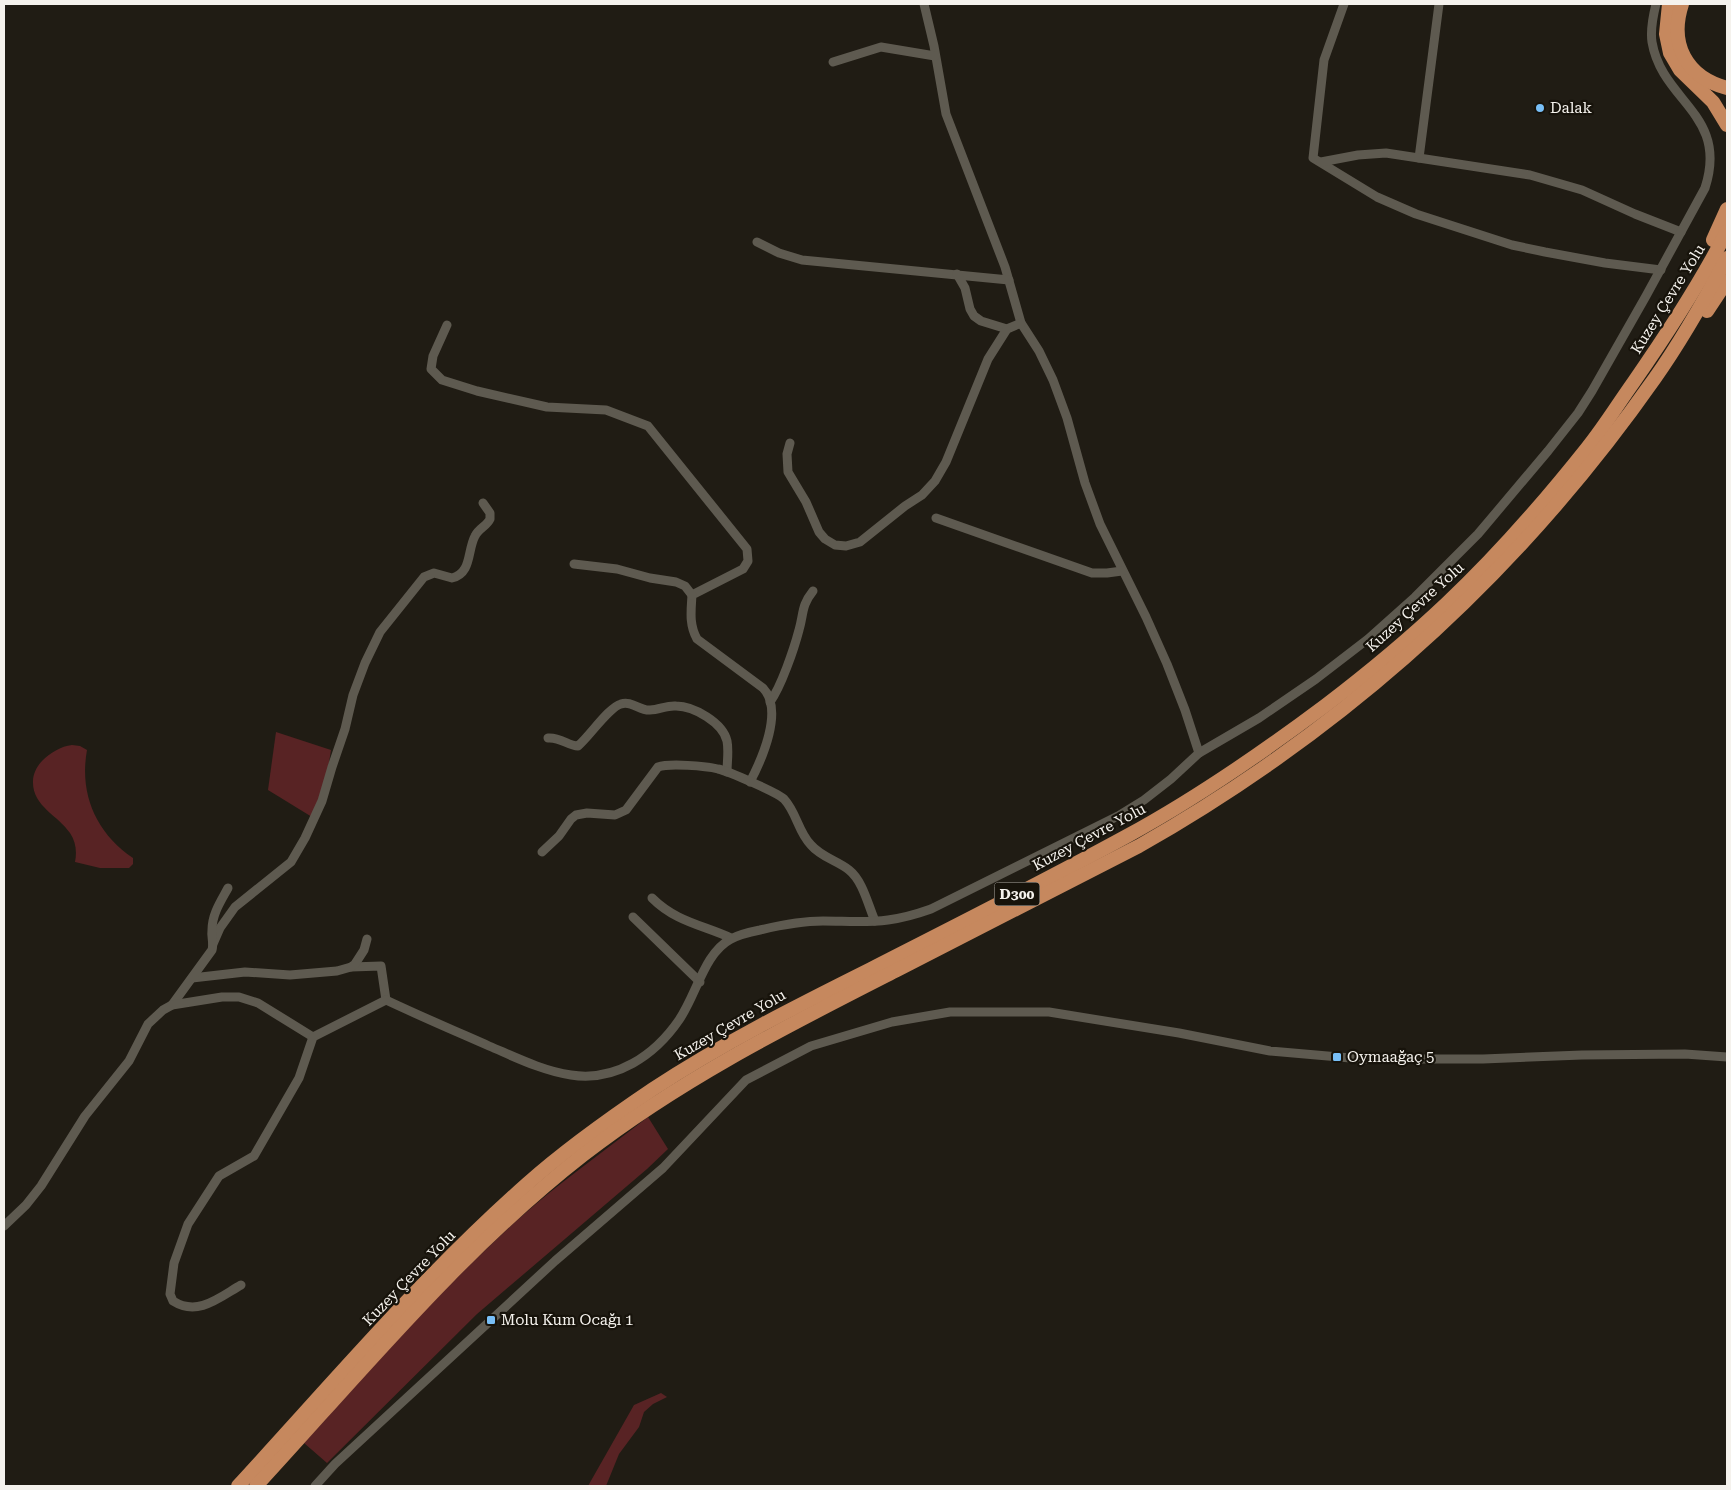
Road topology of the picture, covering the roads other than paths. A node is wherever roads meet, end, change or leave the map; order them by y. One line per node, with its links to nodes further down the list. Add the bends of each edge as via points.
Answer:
1 (924, 4): 7 (street)
2 (1344, 4): 12 (street, via 1324,60 1313,158)
3 (1439, 4): 11 (street)
4 (1656, 4): 15 (street, via 1651,29 1655,55 1668,80 1701,124 1710,151 1710,170 1705,188)
5 (1670, 4): 10 (highway, via 1666,34 1670,53 1680,70 1713,102)
6 (1682, 4): 9 (highway, via 1677,33 1685,59 1705,78)
7 (935, 56): 8 (street, via 881,47); 20 (street, via 946,114)
8 (833, 62)
9 (1727, 88)
10 (1727, 125)
11 (1419, 158): 12 (street, via 1358,154); 15 (street, via 1547,179)
12 (1321, 162): 18 (street, via 1402,209 1512,245)
13 (1727, 209): 25 (highway)
14 (1727, 231): 25 (highway, Kuzey Çevre Yolu / D300)
15 (1681, 232): 18 (street)
16 (757, 242): 19 (street, via 802,260)
17 (1727, 258): 27 (highway, Kuzey Çevre Yolu / D300, via 1656,376)
18 (1660, 270): 36 (street, via 1578,413 1458,555 1393,617 1336,664 1259,718)
19 (957, 274): 20 (street); 24 (street, via 974,316)
20 (1009, 280): 22 (street)
21 (1727, 281): 27 (highway, via 1662,376)
22 (1021, 323): 24 (street); 31 (street, via 1047,366 1062,400 1092,504)
23 (447, 325): 33 (street, via 433,356 431,369 442,380 547,407 606,410 648,426 748,552 743,569)
24 (1007, 329): 26 (street, via 988,359 940,474 922,495 860,542 835,545 819,532 788,472 786,460)
25 (1646, 365): 56 (highway, Kuzey Çevre Yolu / D300, via 1591,443 1538,507 1445,605 1372,668 1286,735 1189,801 764,1023 652,1089 528,1183 469,1238)
26 (790, 443)
27 (1603, 449): 57 (highway, Kuzey Çevre Yolu / D300, via 1549,515 1455,613 1381,679 1290,750 1139,846 763,1038 658,1101 584,1155 536,1194 479,1248)
28 (483, 503): 46 (street, via 490,518 475,535 463,572 452,578 434,573 424,577 380,632 356,687 322,801 298,850 290,862 235,907)
29 (936, 518): 31 (street, via 1092,572)
30 (574, 564): 33 (street, via 676,582 685,586)
31 (1122, 571): 36 (street, via 1166,664)
32 (813, 591): 34 (street, via 802,610 797,637)
33 (692, 595): 34 (street, via 691,622 697,639 763,688)
34 (770, 702): 38 (street, via 768,737)
35 (548, 738): 37 (street, via 578,746 615,707 624,703 648,710 680,706 697,712 722,731 727,743)
36 (1198, 753): 43 (street, via 1156,791 1118,816 931,909)
37 (727, 772): 38 (street); 39 (street, via 687,766 658,767 626,810 615,816 576,815)
38 (750, 782): 43 (street, via 781,796 809,844 854,874)
39 (542, 852)
40 (228, 888): 46 (street, via 214,916)
41 (652, 898): 44 (street, via 681,920)
42 (633, 916): 49 (street)
43 (875, 921): 44 (street, via 802,922)
44 (731, 938): 49 (street, via 710,958)
45 (367, 939): 47 (street, via 362,955)
46 (213, 944): 48 (street)
47 (351, 967): 48 (street, via 290,975 244,972); 50 (street, via 382,966)
48 (192, 978): 51 (street)
49 (700, 982): 50 (street, via 681,1018 654,1050 628,1066 591,1076 562,1073 520,1059)
50 (386, 1000): 52 (street)
51 (172, 1005): 52 (street, via 239,997 258,1003); 54 (street, via 148,1024 129,1062 85,1116 41,1186)
52 (313, 1037): 55 (street, via 299,1078 254,1156 219,1176 195,1212 178,1250 170,1294 179,1304 198,1307)
53 (1727, 1057): 58 (street, via 1601,1054 1483,1059 1362,1059 1270,1051 1049,1012 992,1011 950,1012 892,1022 811,1046 746,1080 663,1168 548,1268 342,1458)
54 (4, 1226)
55 (241, 1285)
56 (238, 1486)
57 (256, 1486)
58 (316, 1486)

